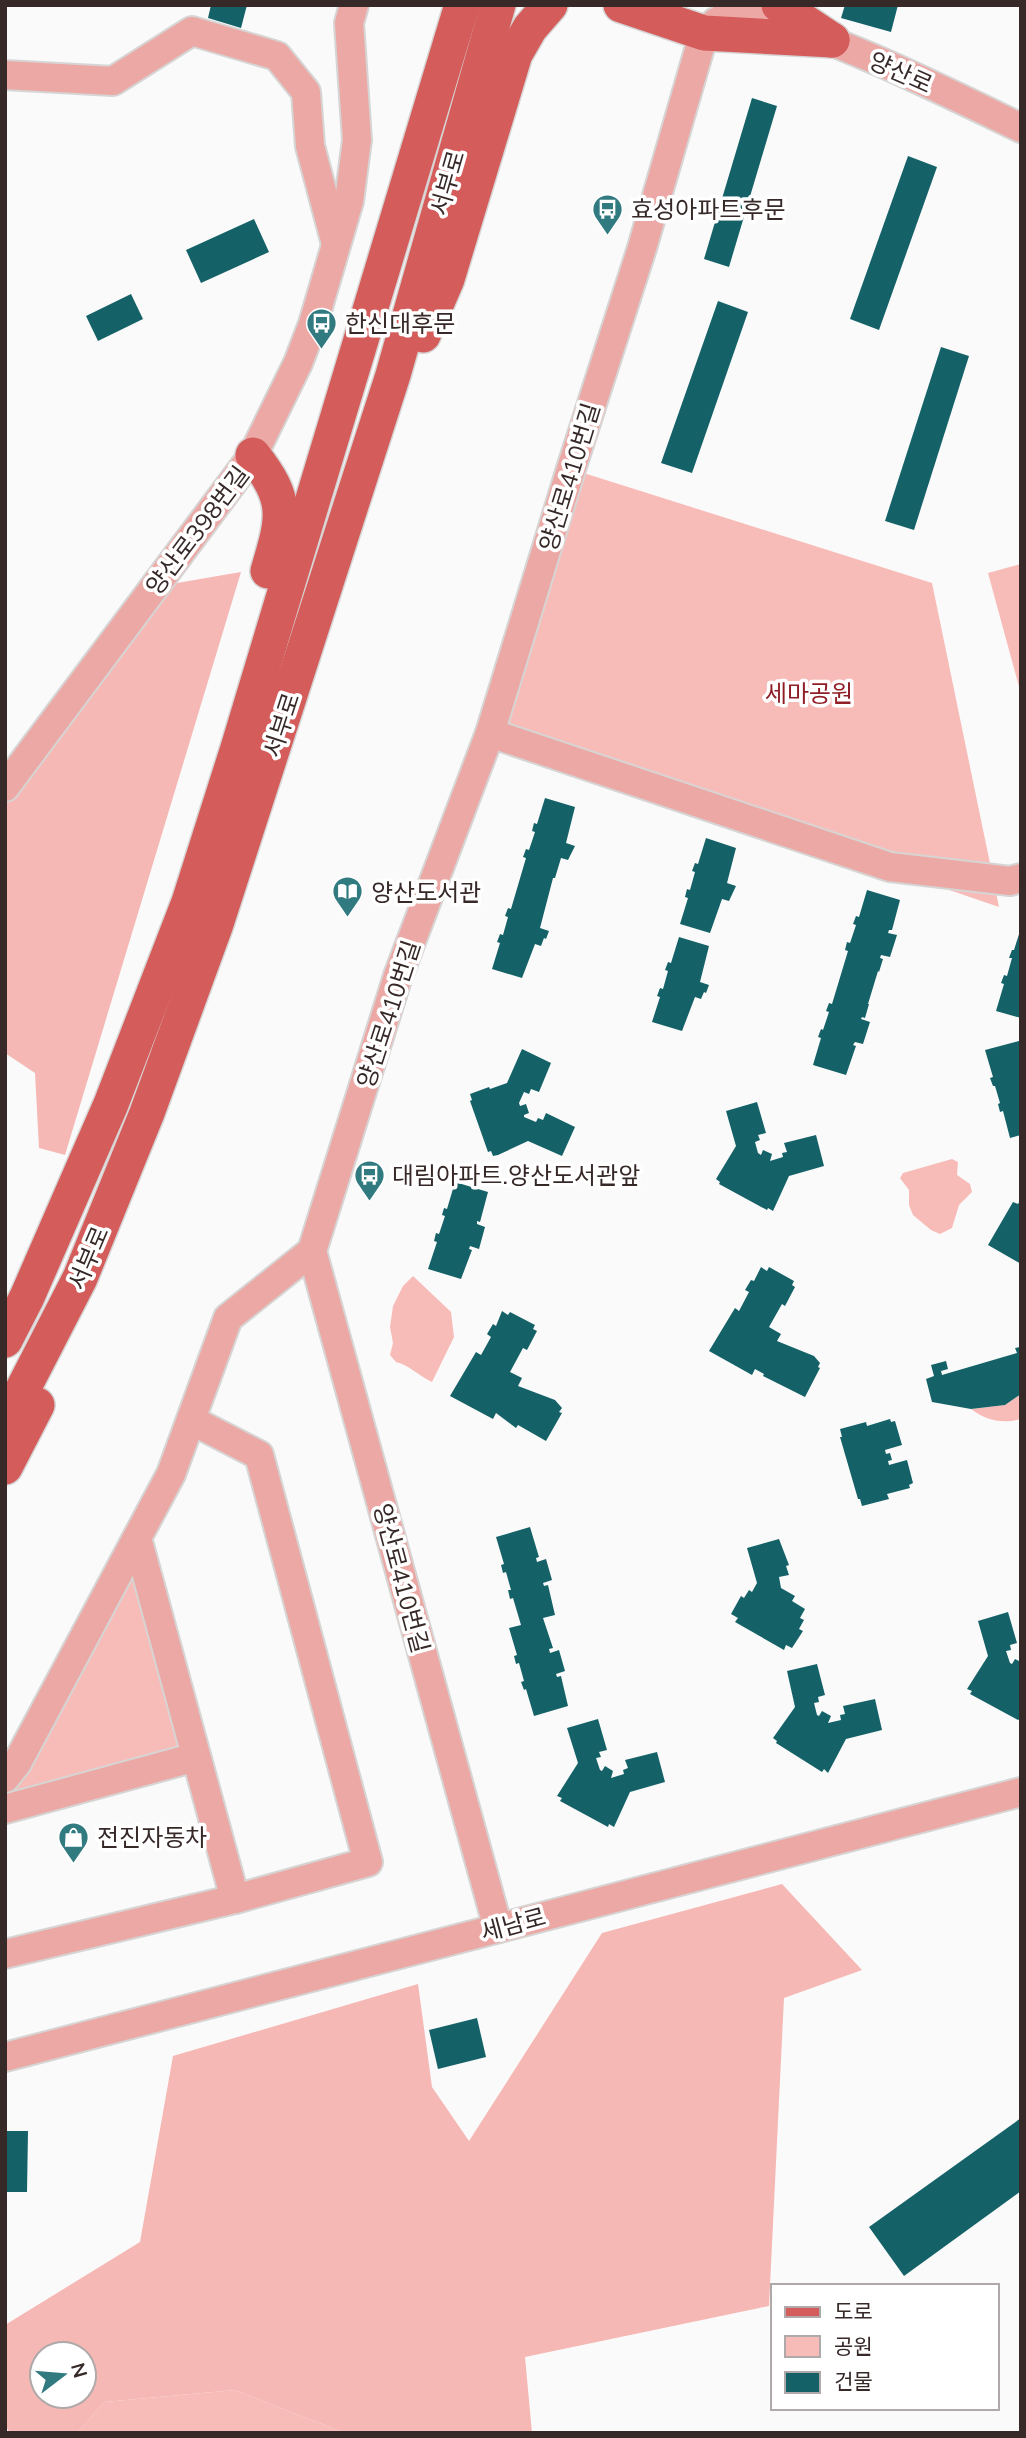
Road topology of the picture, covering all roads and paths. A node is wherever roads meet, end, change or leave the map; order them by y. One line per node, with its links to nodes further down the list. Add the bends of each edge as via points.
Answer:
1 (354, 5): 12 (street, 양산로398번길, via 349,23 357,140 349,201)
2 (462, 5): 16 (main road, 서부로)
3 (498, 5): 14 (main road, 서부로)
4 (550, 5): 14 (main road, via 515,54 447,279)
5 (621, 5): 8 (main road)
6 (734, 8): 7 (street); 8 (street)
7 (780, 13): 9 (main road)
8 (704, 33): 9 (main road); 15 (street, 양산로410번길, via 642,248)
9 (832, 40): 11 (street, 양산로)
10 (5, 75): 12 (street, via 113,81 191,31 277,56 306,92 310,146)
11 (1021, 128)
12 (336, 244): 13 (street, 양산로398번길, via 298,363)
13 (253, 455): 16 (main road, via 271,477 280,502 281,529 238,675); 17 (street, 양산로398번길)
14 (353, 502): 20 (main road, 서부로, via 216,924)
15 (490, 733): 18 (street, via 890,867 1010,881); 19 (street, 양산로410번길, via 398,976)
16 (238, 748): 21 (main road, 서부로, via 189,902 111,1104)
17 (5, 787)
18 (1021, 878)
19 (312, 1251): 22 (street, via 228,1318); 31 (street, 양산로410번길)
20 (80, 1278): 23 (main road, 서부로); 24 (main road, via 56,1368)
21 (5, 1340)
22 (191, 1420): 25 (street, via 171,1474); 30 (street, via 259,1455 368,1862)
23 (5, 1424)
24 (5, 1467)
25 (137, 1538): 26 (street); 27 (street)
26 (197, 1757): 29 (street); 30 (street)
27 (5, 1778)
28 (1021, 1792): 31 (street, 세남로)
29 (5, 1809)
30 (235, 1899): 32 (street)
31 (498, 1928): 33 (street, 세남로)
32 (5, 1954)
33 (5, 2057)

